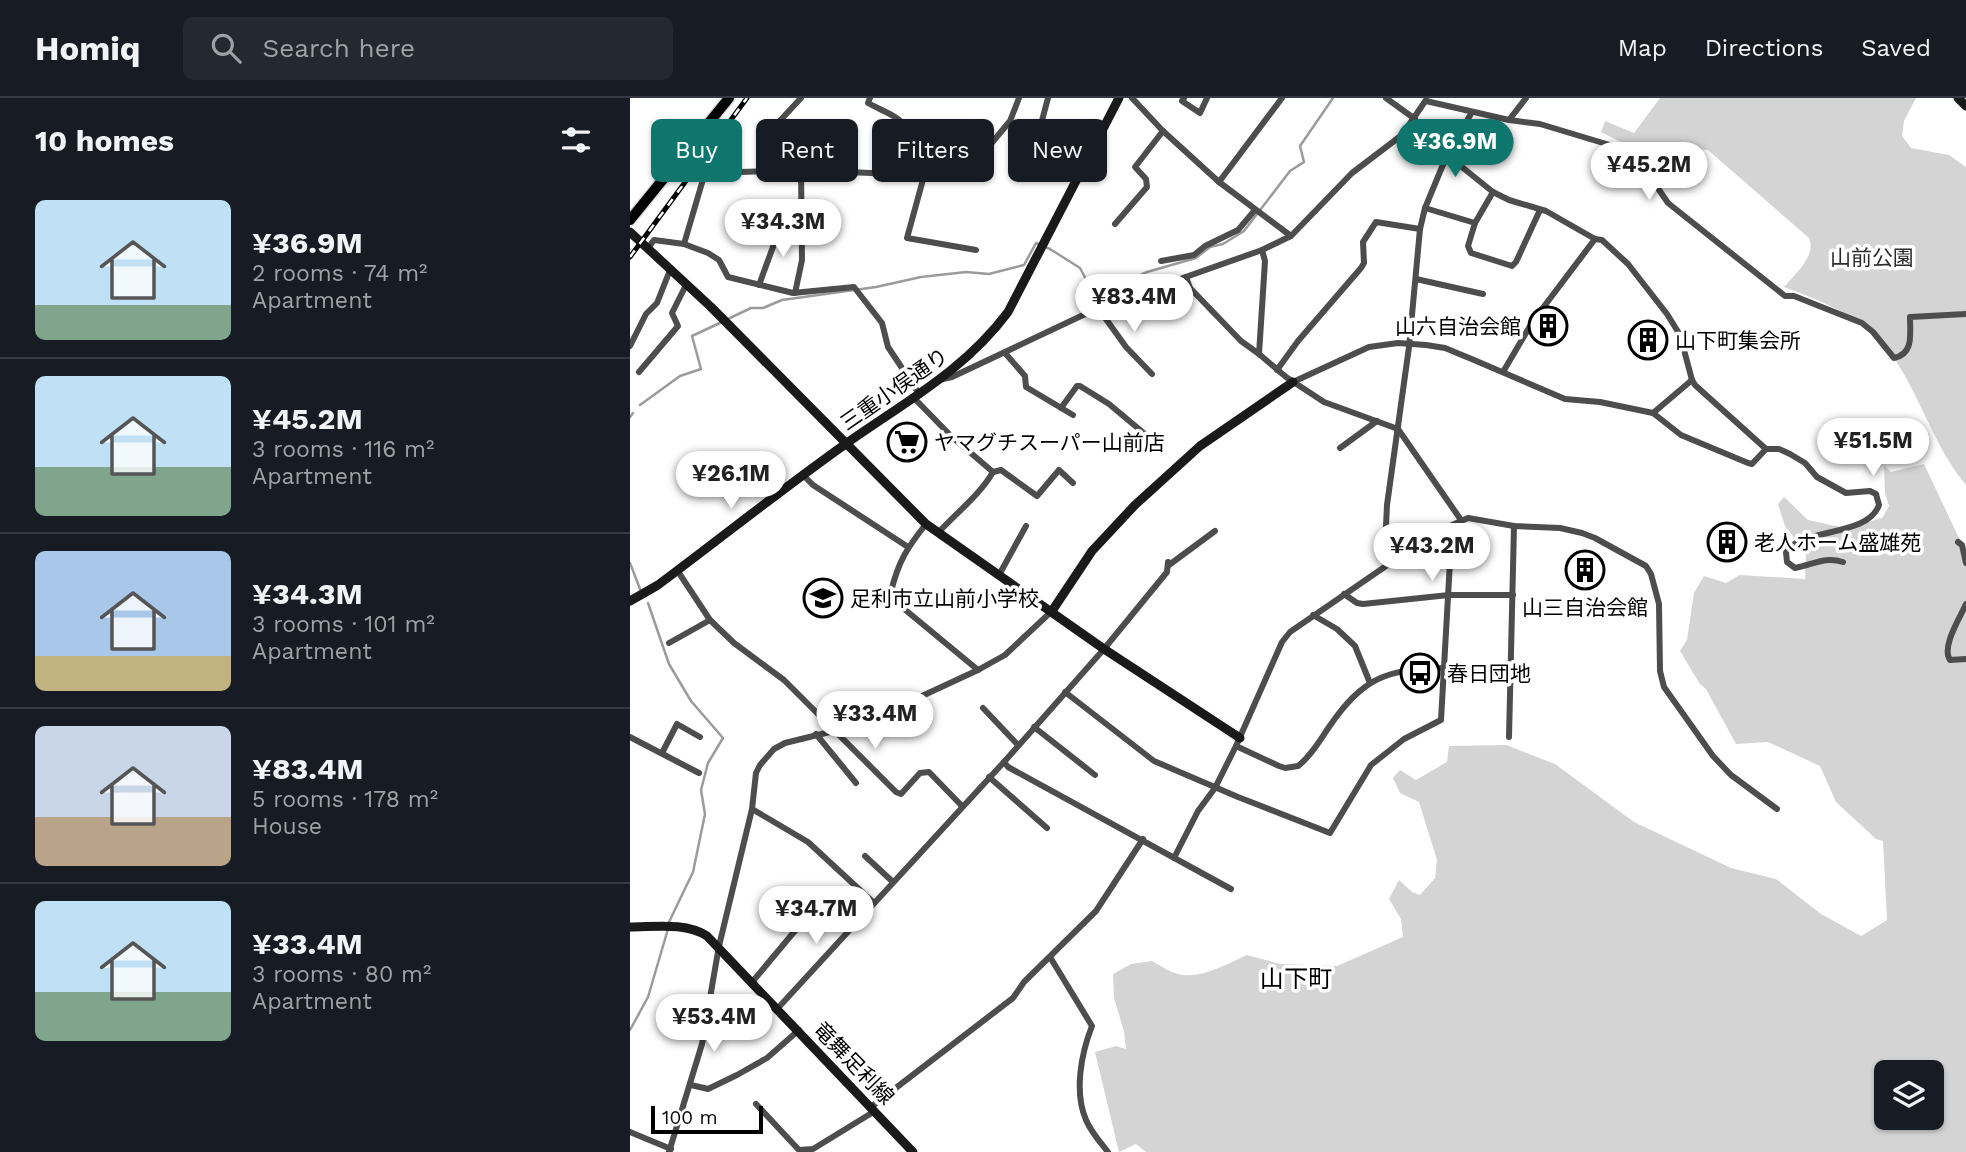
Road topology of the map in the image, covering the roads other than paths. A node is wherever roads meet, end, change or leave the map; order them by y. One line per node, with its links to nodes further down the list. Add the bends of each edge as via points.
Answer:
1 (729, 98): 34 (main road)
2 (802, 98): 17 (street)
3 (870, 98): 18 (street, via 869,103)
4 (1019, 98): 24 (street, via 1010,121)
5 (1048, 98): 19 (street)
6 (1119, 98): 64 (street, 三重小俣通り, via 1008,312 984,342)
7 (1132, 98): 22 (street)
8 (1184, 98): 9 (street, via 1182,101 1200,113)
9 (1207, 98)
10 (1282, 98): 29 (street)
11 (1386, 98): 20 (street)
12 (1526, 98): 21 (street)
13 (1958, 98): 15 (street)
14 (1427, 100): 16 (street); 20 (street)
15 (1966, 106)
16 (1472, 112): 21 (street); 25 (street)
17 (782, 119)
18 (897, 119)
19 (1042, 119)
20 (1415, 119): 23 (street)
21 (1509, 120): 55 (street, via 1540,124 1623,149 1640,162 1668,203 1785,296 1862,323 1894,358 1907,352 1910,317)
22 (1163, 131): 29 (street); 36 (street, via 1135,167 1147,187)
23 (1402, 135): 25 (street); 40 (street, via 1352,173)
24 (994, 140)
25 (1447, 155): 30 (street); 31 (street)
26 (756, 172): 42 (street, via 704,176)
27 (801, 182): 52 (street, via 802,260)
28 (924, 182): 44 (street, via 907,238)
29 (1219, 182): 32 (street)
30 (1493, 192): 33 (street); 35 (street)
31 (1425, 208): 35 (street); 38 (street)
32 (1255, 209): 40 (street); 46 (street, via 1238,230 1194,255)
33 (1539, 210): 35 (street, via 1512,266 1469,251); 41 (street)
34 (630, 220)
35 (1475, 223)
36 (1115, 224)
37 (781, 225): 51 (street)
38 (1420, 229): 49 (street); 60 (street, via 1376,222 1363,242 1361,268)
39 (630, 232): 43 (street)
40 (1291, 236): 45 (street)
41 (1595, 239): 62 (street, via 1533,321); 65 (street, via 1628,264 1667,314 1682,341)
42 (684, 244): 43 (street, via 654,240); 51 (street, via 719,260 728,277)
43 (648, 248): 47 (street)
44 (976, 250)
45 (1262, 250): 48 (street); 59 (street)
46 (1161, 261)
47 (670, 270): 50 (street); 57 (street, via 657,303)
48 (1186, 277): 54 (street); 59 (street, via 1190,288)
49 (1416, 279): 53 (street); 56 (street)
50 (686, 285): 61 (street, via 672,313 678,326); 74 (street)
51 (759, 285): 52 (street)
52 (795, 293): 67 (street, via 854,287 882,323 888,347)
53 (1483, 294)
54 (1098, 308): 58 (street); 63 (street)
55 (1966, 314)
56 (1409, 343): 62 (street, via 1445,348); 66 (street, via 1358,350); 72 (street)
57 (630, 346)
58 (1004, 354): 64 (street); 68 (street, via 1025,376 1026,387)
59 (1259, 354): 60 (street)
60 (1277, 370): 66 (street)
61 (639, 372)
62 (1503, 372): 69 (street, via 1565,399)
63 (1152, 374)
64 (943, 379): 67 (street, 三重小俣通り)
65 (1692, 380): 69 (street); 76 (street)
66 (1293, 382): 71 (street, via 1324,402); 99 (street, via 1200,446 1135,505 1092,551)
67 (917, 396): 74 (street, 三重小俣通り); 77 (street, via 951,436)
68 (1061, 408): 70 (street); 73 (street, via 1080,386)
69 (1653, 413): 76 (street, via 1681,435 1748,463)
70 (1073, 415)
71 (1377, 421): 72 (street); 75 (street)
72 (1398, 429): 80 (street); 89 (street, via 1386,516)
73 (1152, 440)
74 (847, 443): 78 (street, 三重小俣通り); 81 (street)
75 (1340, 448)
76 (1766, 449): 90 (street, via 1790,454 1846,493 1875,494 1879,505 1870,518 1799,540 1786,552 1787,562 1795,568 1822,559)
77 (993, 472): 79 (street, via 1002,470 1037,496 1059,470); 86 (street)
78 (803, 475): 88 (street); 92 (street, 三重小俣通り)
79 (1073, 483)
80 (1461, 520): 83 (street); 84 (street)
81 (926, 524): 86 (street); 88 (street)
82 (1027, 526): 93 (street)
83 (1514, 526): 96 (street); 127 (street, via 1582,533 1649,570 1659,604 1664,687 1731,775)
84 (1452, 527): 89 (street, via 1434,533); 95 (street)
85 (1215, 531): 103 (street, via 1169,563 1152,593)
86 (938, 533): 93 (street)
87 (1958, 542): 91 (street)
88 (908, 547): 106 (street, via 896,569 891,593 897,603)
89 (1397, 558): 94 (street)
90 (1843, 562)
91 (1966, 563)
92 (677, 570): 97 (street, 三重小俣通り); 101 (street)
93 (999, 575): 99 (street)
94 (1344, 594): 95 (street, via 1363,604); 100 (street)
95 (1449, 595): 96 (street); 105 (street)
96 (1513, 595): 115 (street)
97 (630, 601)
98 (1966, 604): 104 (street, via 1946,647 1950,660)
99 (1052, 611): 103 (street); 106 (street, via 1005,655)
100 (1313, 615): 107 (street, via 1355,646); 116 (street, via 1282,642)
101 (710, 620): 102 (street); 111 (street, via 784,680)
102 (669, 643)
103 (1104, 649): 108 (street); 116 (street)
104 (1966, 659)
105 (1446, 668): 107 (street, via 1406,670); 124 (street, via 1441,720 1404,738 1371,765 1330,833)
106 (978, 670): 111 (street, via 881,715)
107 (1370, 683): 116 (street, via 1348,700 1298,766 1279,766)
108 (1065, 692): 110 (street); 124 (street, via 1147,757)
109 (983, 708): 117 (street)
110 (1034, 727): 117 (street); 121 (street)
111 (835, 730): 112 (street); 125 (street, via 896,792 901,794 920,773 929,772)
112 (816, 734): 123 (street); 126 (street, via 785,743 767,756 756,773)
113 (630, 737): 118 (street)
114 (700, 737): 118 (street, via 677,724)
115 (1509, 737)
116 (1238, 742): 124 (street)
117 (1018, 746): 119 (street)
118 (663, 753): 120 (street)
119 (1004, 762): 122 (street); 129 (street)
120 (699, 773)
121 (1095, 775)
122 (989, 778): 125 (street); 128 (street)
123 (856, 783)
124 (1215, 788): 131 (street)
125 (962, 806): 132 (street)
126 (752, 809): 134 (street, via 808,842); 137 (street)
127 (1777, 809)
128 (1047, 828)
129 (1143, 839): 131 (street); 138 (street, via 1096,911)
130 (865, 856): 132 (street)
131 (1174, 858): 133 (street)
132 (893, 881): 134 (street)
133 (1231, 889)
134 (874, 902): 140 (street)
135 (799, 926): 139 (street)
136 (630, 927): 137 (street, 竜舞足利線, via 691,929)
137 (719, 946): 139 (street, 竜舞足利線); 142 (street)
138 (1050, 957): 144 (street, via 1013,998); 148 (street, via 1092,1027 1082,1060 1082,1101 1085,1118)
139 (752, 981): 140 (street, 竜舞足利線)
140 (778, 1008): 141 (street, 竜舞足利線)
141 (799, 1030): 142 (street, via 767,1058 737,1075 708,1089); 144 (street, 竜舞足利線)
142 (691, 1086): 146 (street)
143 (756, 1104): 144 (street, via 800,1150 813,1149)
144 (873, 1109): 147 (street, 竜舞足利線)
145 (630, 1132): 146 (street)
146 (670, 1150)
147 (913, 1152)
148 (1108, 1152)

